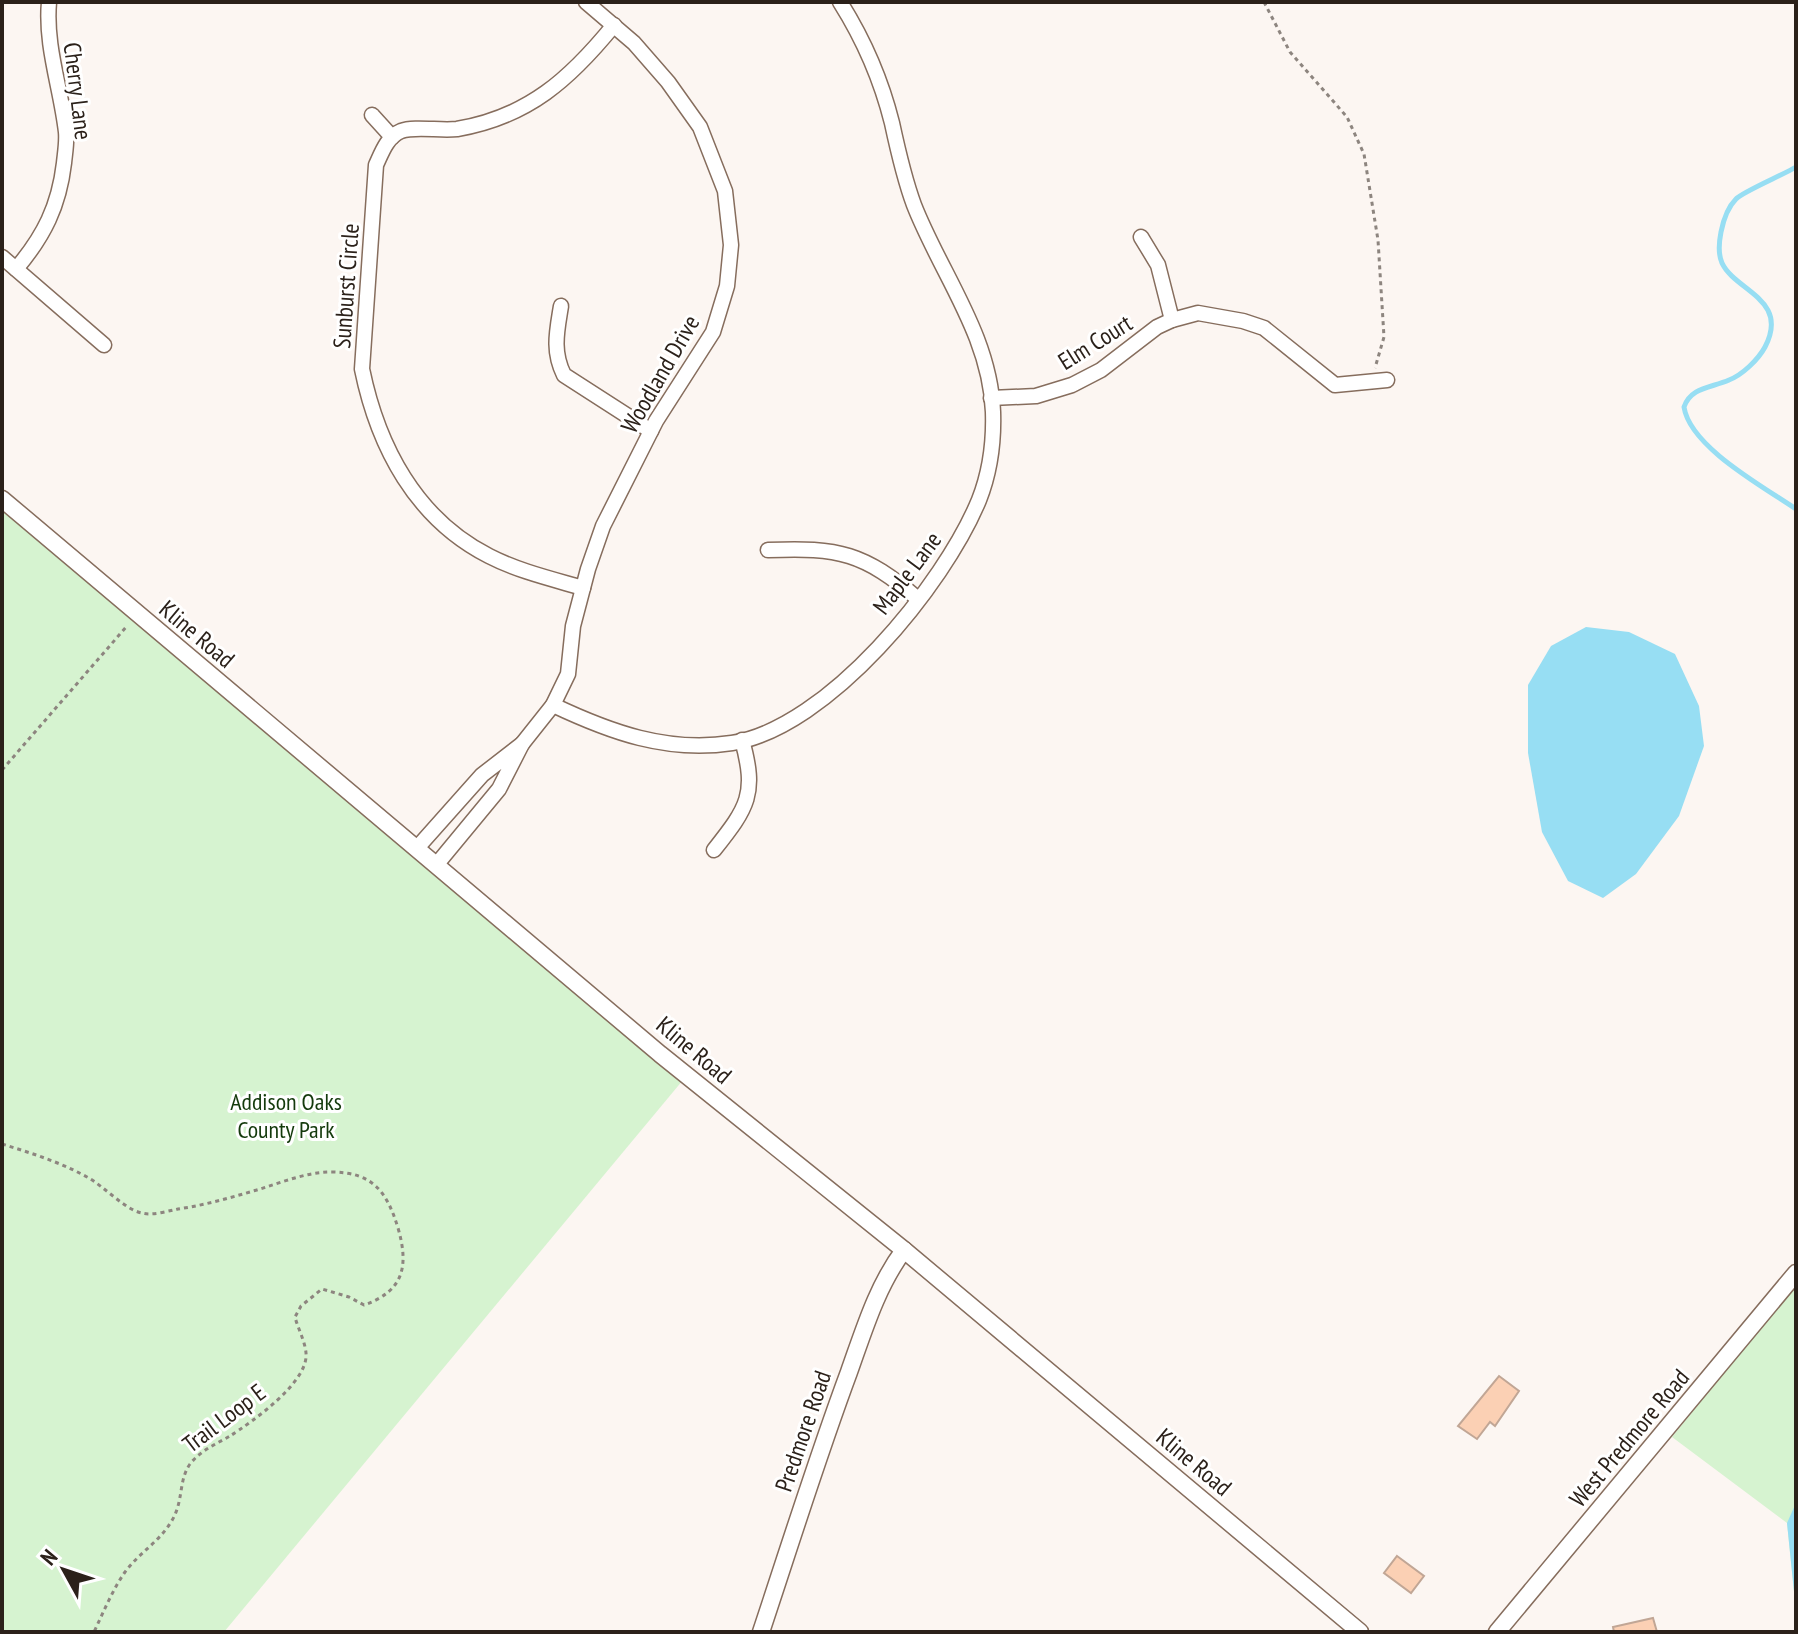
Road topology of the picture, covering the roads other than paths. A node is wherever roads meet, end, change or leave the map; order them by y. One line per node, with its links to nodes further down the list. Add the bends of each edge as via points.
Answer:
1 (49, 2): 9 (street, Cherry Lane, via 50,45 67,135 56,208)
2 (586, 2): 4 (street, Woodland Drive)
3 (840, 2): 14 (street, Maple Lane, via 877,73 901,171 931,247 978,338)
4 (614, 25): 6 (street, via 563,82 517,110 491,122 404,130); 15 (street, Woodland Drive, via 668,82 700,127 725,191 731,245 727,286 713,332)
5 (372, 115): 6 (street)
6 (392, 137): 18 (street, Sunburst Circle, via 376,165 362,369 395,466 424,507 489,556)
7 (1141, 237): 11 (street, via 1158,265)
8 (2, 257): 9 (street)
9 (16, 269): 12 (street)
10 (561, 306): 15 (street, via 555,346 564,375)
11 (1172, 320): 13 (street, Elm Court, via 1198,313 1264,328 1335,385); 14 (street, Elm Court, via 1072,385 1036,396)
12 (104, 345)
13 (1387, 380)
14 (991, 398): 19 (street, Maple Lane, via 992,457 980,499 954,552)
15 (651, 431): 18 (street, Woodland Drive, via 603,526)
16 (2, 499): 23 (street, Kline Road)
17 (768, 550): 19 (street, via 806,548 868,562)
18 (583, 588): 20 (street, Woodland Drive, via 568,674)
19 (918, 599): 21 (street, Maple Lane, via 841,686 772,730)
20 (553, 705): 21 (street, Maple Lane, via 633,738 692,746); 22 (street, Woodland Drive)
21 (742, 740): 24 (street, via 750,770 749,793)
22 (522, 744): 23 (street, Woodland Drive, via 482,775); 25 (street, Woodland Drive, via 499,789)
23 (417, 848): 25 (street, Kline Road)
24 (714, 850)
25 (437, 864): 26 (street, Kline Road, via 660,1054)
26 (904, 1250): 28 (street, Predmore Road, via 879,1290); 29 (street, Kline Road)
27 (1796, 1273): 30 (street, West Predmore Road)
28 (761, 1632)
29 (1360, 1632)
30 (1497, 1632)

